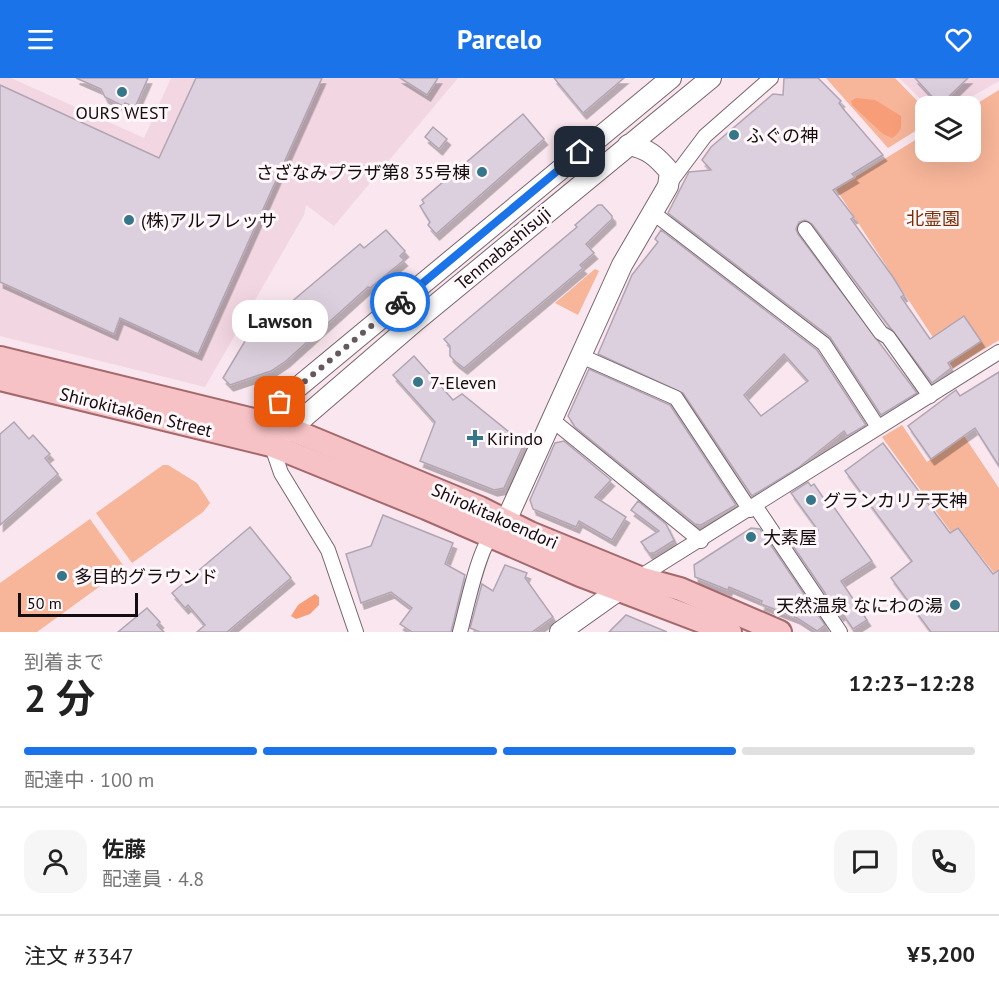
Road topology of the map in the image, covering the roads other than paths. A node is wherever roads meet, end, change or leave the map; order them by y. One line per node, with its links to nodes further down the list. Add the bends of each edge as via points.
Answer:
1 (671, 78): 17 (street, Tenmabashisuji, via 280,402)
2 (711, 78): 4 (street, Tenmabashisuji)
3 (771, 78): 5 (street, via 705,136)
4 (628, 145): 5 (street, via 654,154 670,172); 13 (street, Tenmabashisuji)
5 (668, 186): 6 (street)
6 (652, 212): 9 (street, via 622,265); 15 (street, via 824,344)
7 (805, 229): 12 (street)
8 (999, 352): 12 (street)
9 (581, 356): 14 (street); 19 (street, via 676,398)
10 (0, 358): 17 (main road, Shirokitakōen Street)
11 (0, 379): 17 (main road, Shirokitakōen Street)
12 (930, 396): 15 (street)
13 (325, 400): 16 (street, Tenmabashisuji); 18 (street, via 311,423 316,437)
14 (551, 419): 20 (street); 21 (street)
15 (878, 427): 19 (street)
16 (290, 429): 17 (main road, Shirokitakoendori); 18 (main road, Shirokitakoendori)
17 (269, 434): 20 (main road, Shirokitakoendori, via 426,508); 24 (street, via 281,473 328,550)
18 (327, 445): 20 (main road, Shirokitakoendori, via 480,507)
19 (753, 509): 21 (street); 29 (street)
20 (497, 530): 22 (main road, Shirokitakoendori); 23 (main road, Shirokitakoendori); 25 (street)
21 (701, 541): 22 (street)
22 (640, 578): 23 (street); 28 (main road, Shirokitakoendori, via 680,589)
23 (618, 590): 26 (street); 27 (main road, Shirokitakoendori)
24 (356, 632)
25 (460, 632)
26 (560, 632)
27 (730, 632)
28 (780, 632)
29 (840, 632)

